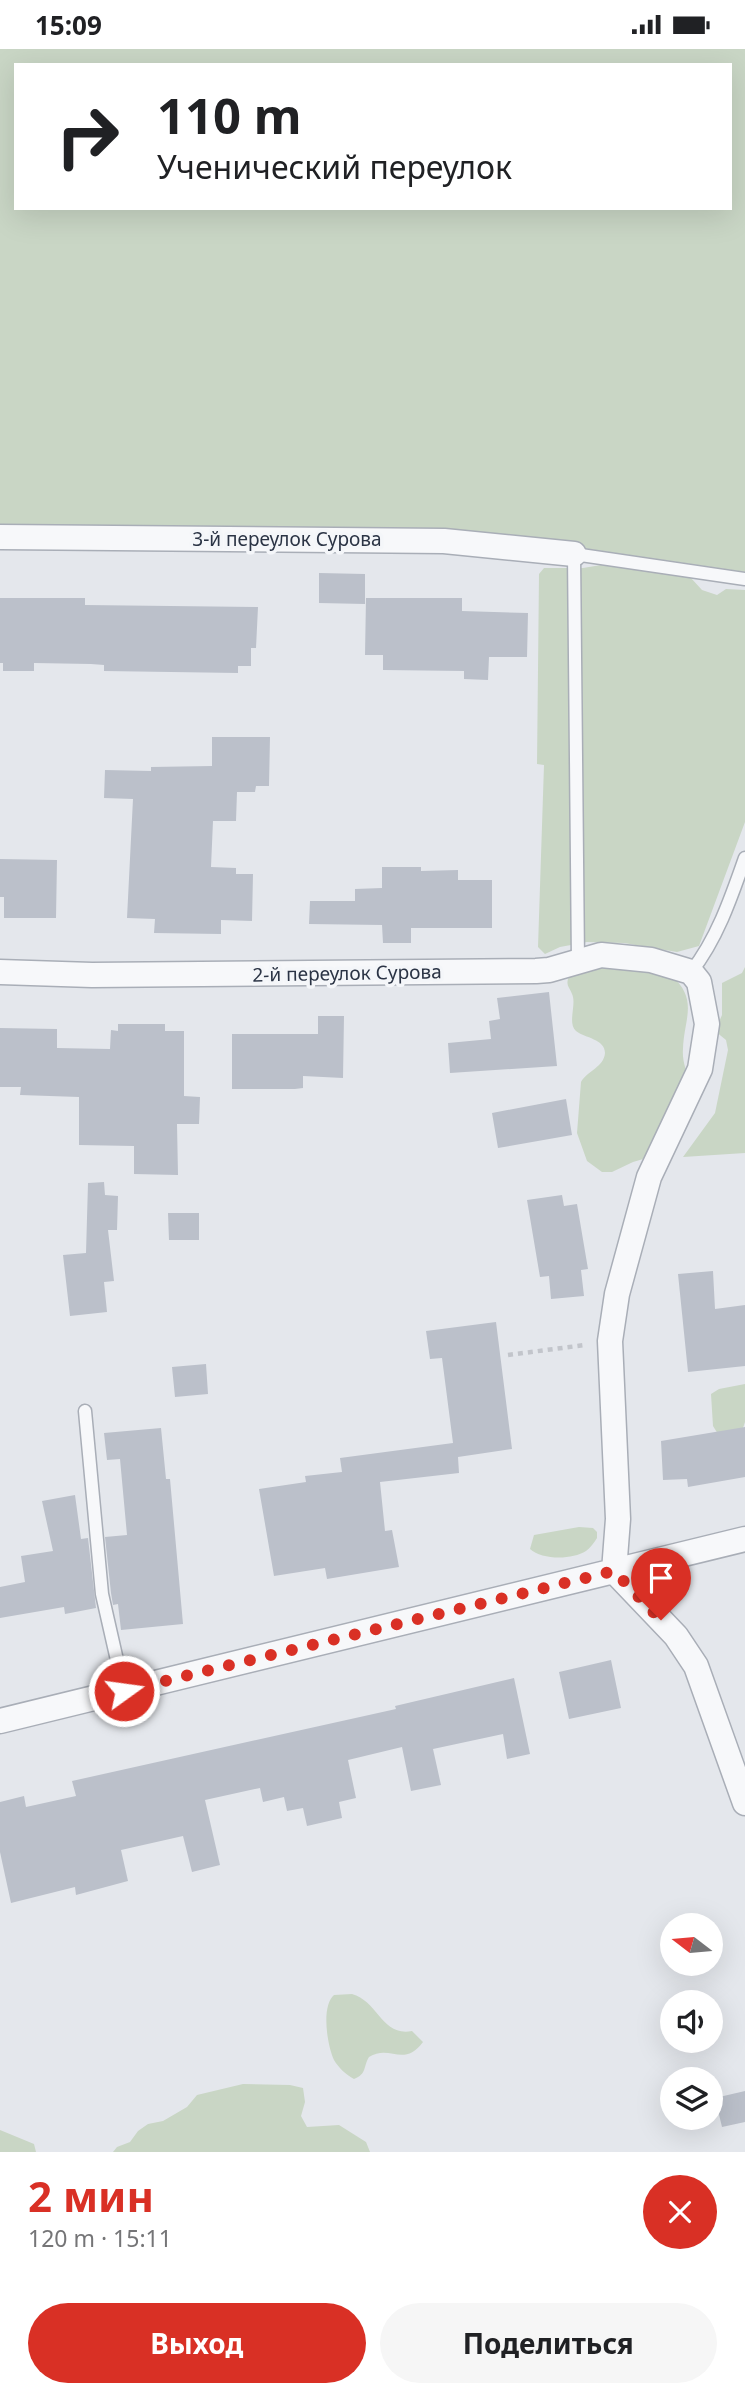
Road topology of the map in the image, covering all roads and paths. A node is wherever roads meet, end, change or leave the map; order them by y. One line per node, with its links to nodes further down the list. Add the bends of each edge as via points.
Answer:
1 (0, 537): 2 (street, 3-й переулок Сурова, via 444,541)
2 (574, 554): 3 (lane); 5 (lane)
3 (745, 579)
4 (745, 859): 7 (lane, via 705,955)
5 (578, 962): 6 (street, 2-й переулок Сурова, via 536,971); 7 (street, 2-й переулок Сурова, via 614,956 652,960)
6 (0, 972)
7 (691, 972): 8 (street, via 699,982 707,1024 700,1069 649,1177 617,1294)
8 (610, 1341): 9 (path); 12 (street, via 618,1519)
9 (509, 1355)
10 (85, 1411): 13 (lane, via 102,1594)
11 (745, 1539): 12 (street)
12 (614, 1571): 13 (street); 15 (street, via 676,1636 696,1666)
13 (124, 1691): 14 (street)
14 (0, 1721)
15 (745, 1803)

